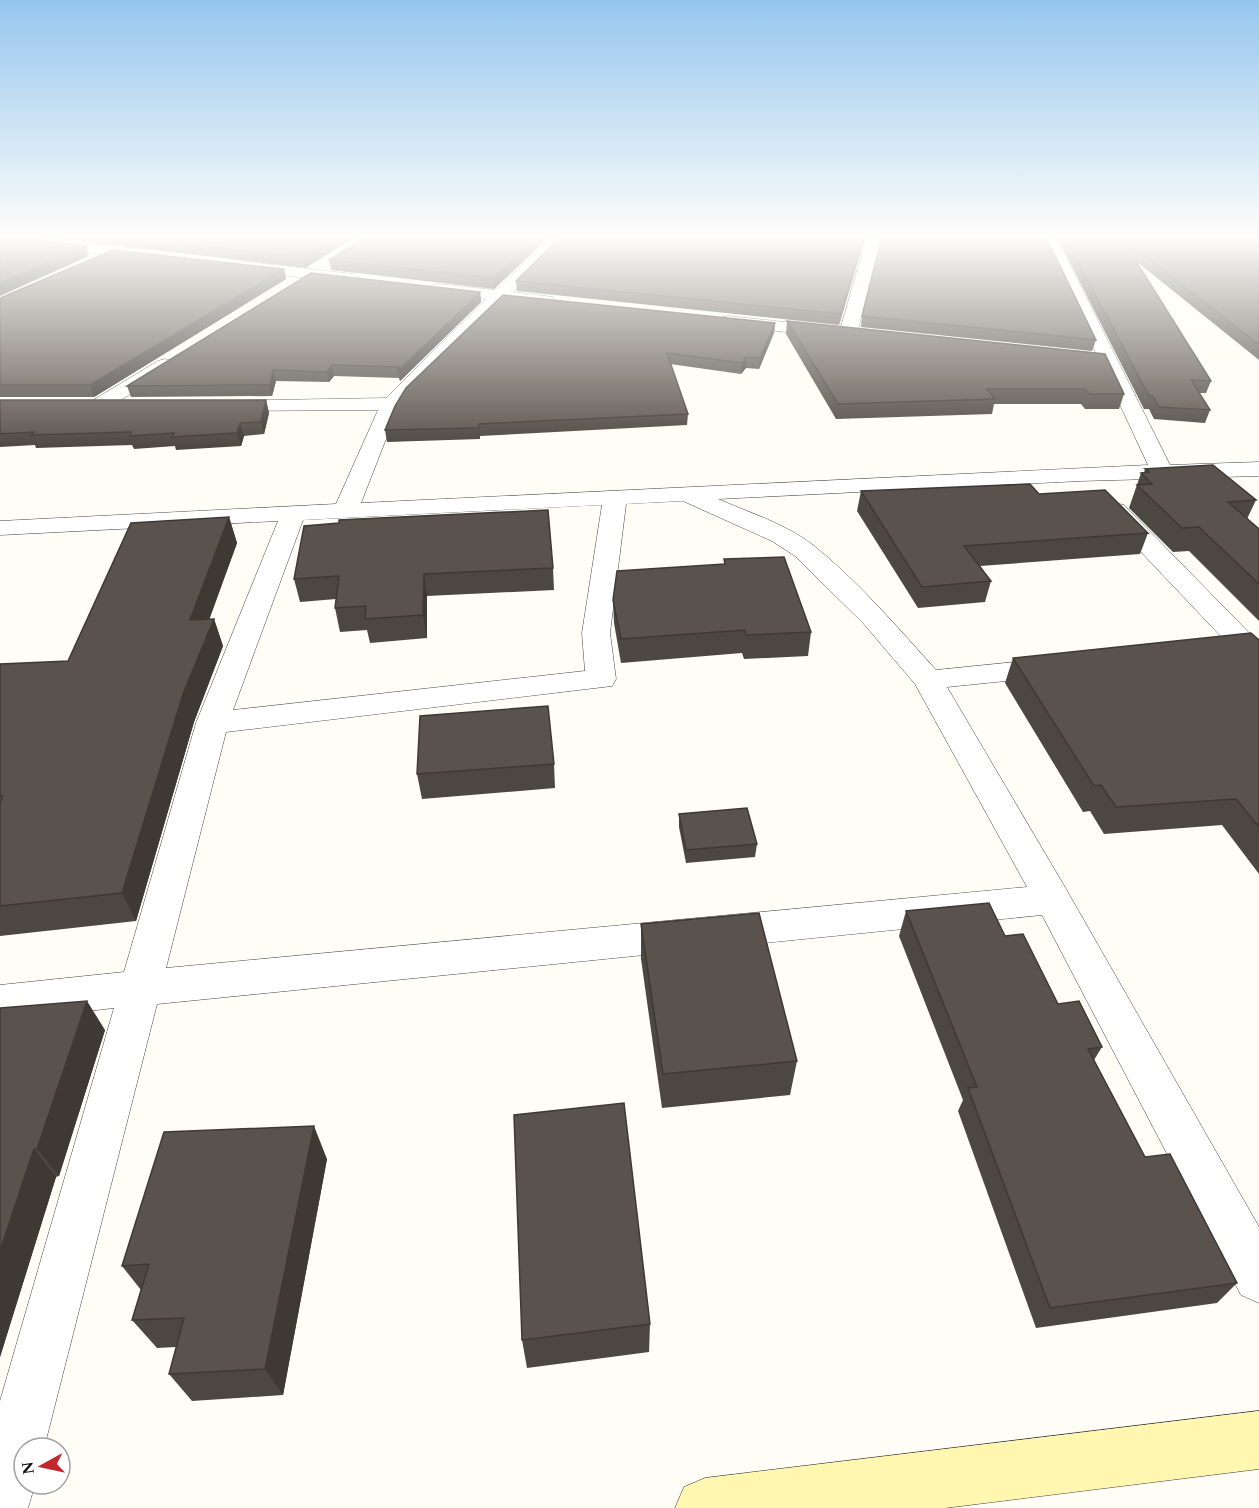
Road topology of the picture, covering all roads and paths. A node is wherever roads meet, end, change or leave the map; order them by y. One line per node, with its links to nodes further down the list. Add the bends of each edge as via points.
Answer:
1 (486, 307): 8 (street)
2 (860, 307): 4 (street, via 854,335)
3 (1083, 307): 7 (street)
4 (717, 320)
5 (179, 356): 11 (street)
6 (1084, 358): 7 (street)
7 (1108, 360): 14 (street)
8 (391, 404): 9 (street); 18 (street)
9 (203, 405)
10 (76, 406): 11 (street)
11 (97, 406): 12 (street)
12 (132, 406)
13 (1259, 470): 14 (street)
14 (1162, 471): 15 (street)
15 (1080, 474): 16 (street); 22 (street)
16 (687, 494): 17 (street); 24 (street, via 781,536 804,551 873,617)
17 (615, 498): 18 (street); 25 (street, via 596,633 601,679)
18 (345, 511): 19 (street)
19 (293, 514): 20 (street); 25 (street)
20 (1, 529)
21 (1210, 650): 22 (street)
22 (1255, 650)
23 (1081, 664): 24 (street)
24 (928, 680): 26 (street)
25 (212, 723): 27 (street)
26 (1053, 900): 27 (street); 29 (street)
27 (140, 988): 28 (street); 31 (street)
28 (0, 1003)
29 (1259, 1277)
30 (1259, 1440): 32 (street)
31 (0, 1504)
32 (705, 1508)

